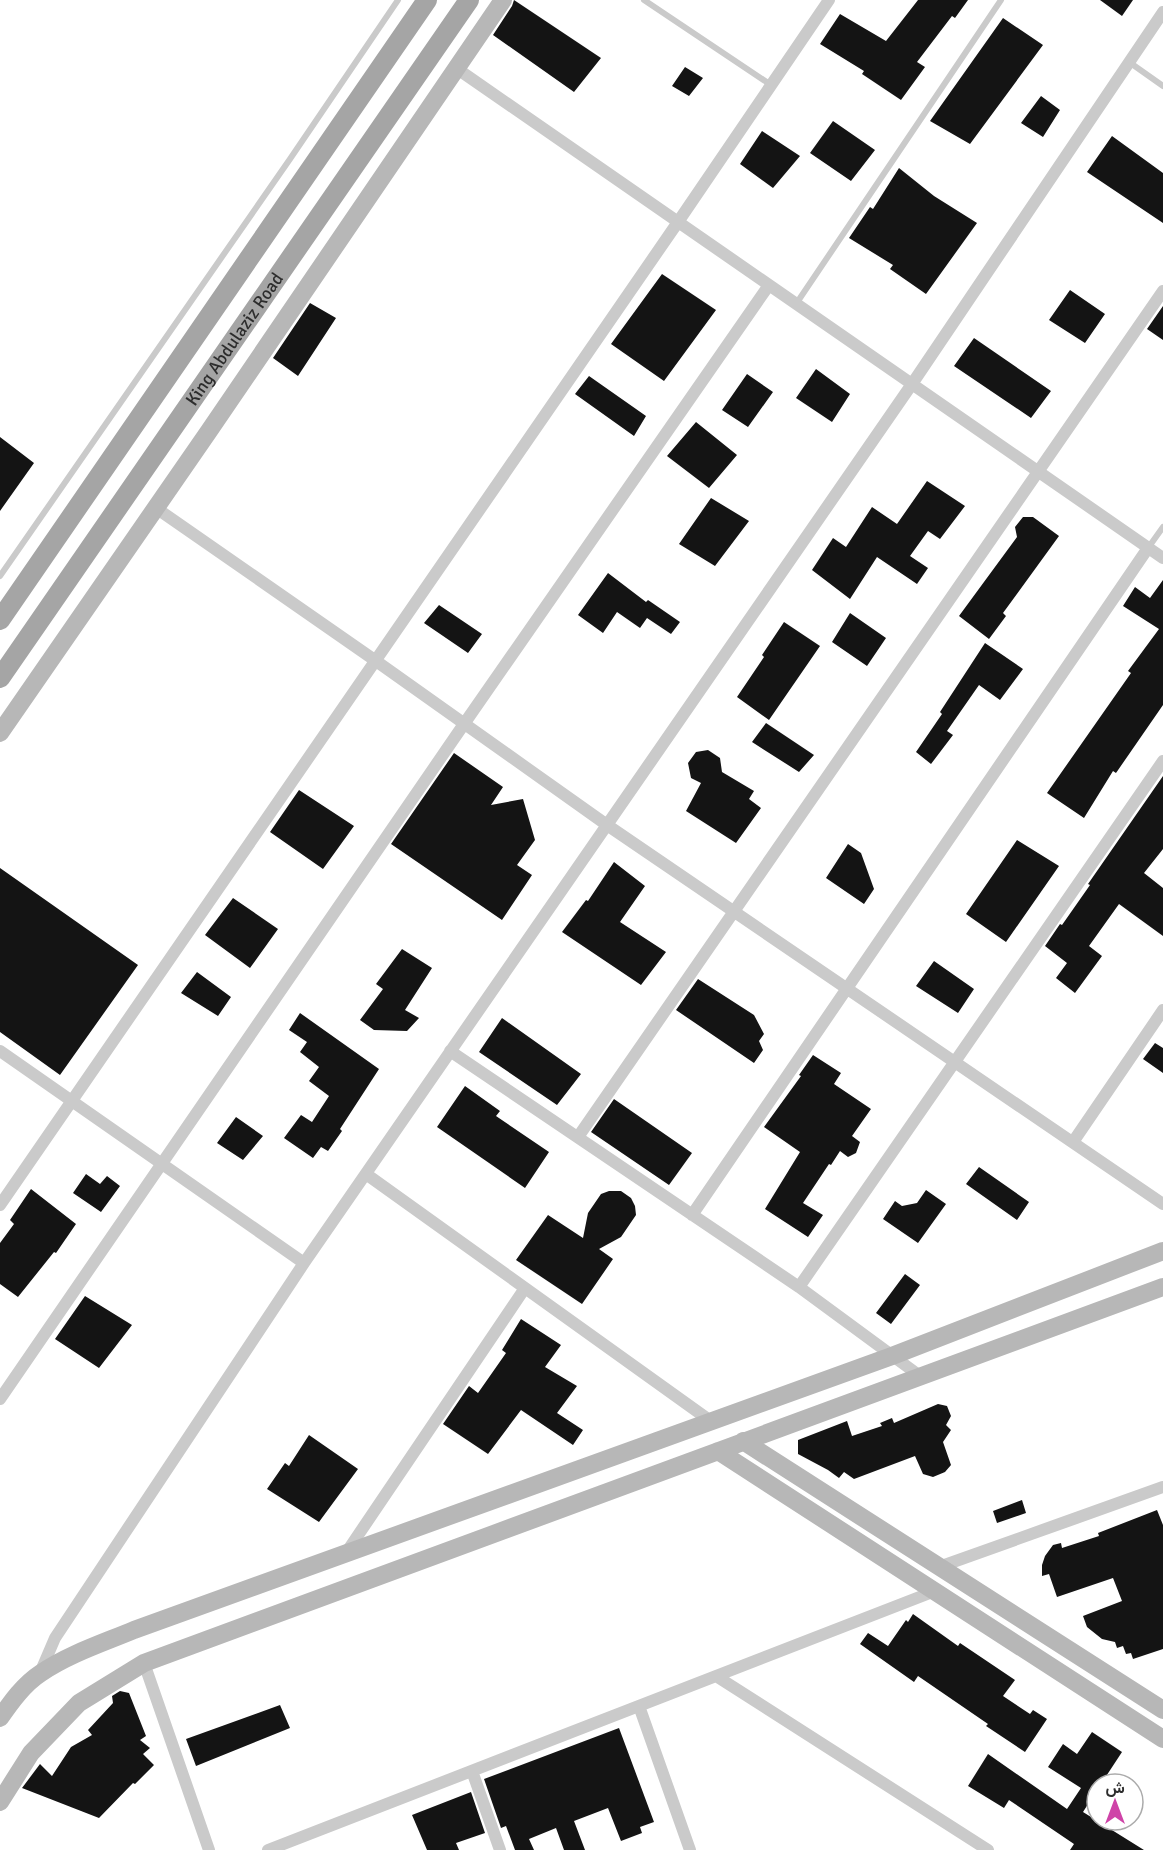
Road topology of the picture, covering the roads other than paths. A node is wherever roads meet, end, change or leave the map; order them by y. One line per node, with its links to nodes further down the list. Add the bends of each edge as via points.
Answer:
1 (398, 0): 23 (lane)
2 (427, 0): 24 (main road, King Abdulaziz Road)
3 (469, 0): 26 (main road, King Abdulaziz Road)
4 (503, 0): 10 (street)
5 (829, 0): 11 (street)
6 (1001, 0): 16 (lane)
7 (648, 1): 11 (lane)
8 (1163, 12): 9 (street)
9 (1129, 63): 12 (lane); 17 (street)
10 (456, 68): 13 (street); 19 (street)
11 (771, 85): 13 (street)
12 (1163, 86)
13 (678, 222): 14 (street); 25 (street)
14 (769, 285): 16 (street); 27 (street)
15 (1163, 291): 18 (street)
16 (796, 304): 17 (street)
17 (912, 384): 18 (street); 30 (street)
18 (1038, 472): 21 (street); 31 (street)
19 (156, 508): 25 (street); 28 (street)
20 (1163, 526): 21 (lane)
21 (1148, 548): 22 (street); 32 (street)
22 (1163, 558)
23 (0, 576)
24 (0, 620)
25 (376, 661): 27 (street); 37 (street)
26 (0, 678)
27 (464, 724): 30 (street); 40 (street)
28 (0, 733)
29 (1163, 761): 36 (street)
30 (607, 825): 31 (street); 35 (street)
31 (733, 911): 32 (street); 38 (street)
32 (847, 988): 36 (street); 44 (street)
33 (1163, 1010): 39 (street)
34 (0, 1051): 37 (street)
35 (450, 1051): 38 (street); 41 (street)
36 (954, 1061): 39 (street); 47 (street)
37 (72, 1101): 40 (street); 43 (street)
38 (578, 1137): 44 (street)
39 (1073, 1142): 42 (street)
40 (162, 1164): 46 (street); 52 (street)
41 (366, 1174): 46 (street); 49 (street)
42 (1163, 1204)
43 (0, 1205)
44 (692, 1215): 47 (street)
45 (1163, 1251): 50 (street)
46 (304, 1263): 61 (street, via 55,1638)
47 (799, 1287): 50 (street)
48 (1163, 1287): 51 (street)
49 (525, 1288): 53 (street); 57 (street)
50 (892, 1356): 51 (street); 53 (street)
51 (920, 1376): 54 (street)
52 (0, 1399)
53 (712, 1422): 57 (street)
54 (743, 1441): 55 (street); 58 (street)
55 (718, 1450): 59 (street); 60 (street)
56 (1163, 1487): 58 (street)
57 (344, 1556): 61 (street, via 134,1630)
58 (939, 1567): 63 (street)
59 (935, 1591): 62 (street); 66 (street)
60 (144, 1663): 68 (street, via 79,1703 31,1754); 70 (street)
61 (39, 1674): 65 (street)
62 (716, 1676): 64 (street); 74 (street)
63 (1159, 1703)
64 (639, 1706): 67 (street); 73 (street)
65 (2, 1712)
66 (1163, 1739)
67 (472, 1771): 69 (street); 72 (street)
68 (0, 1802)
69 (299, 1844): 71 (street)
70 (209, 1850)
71 (268, 1850)
72 (500, 1850)
73 (690, 1850)
74 (988, 1850)

